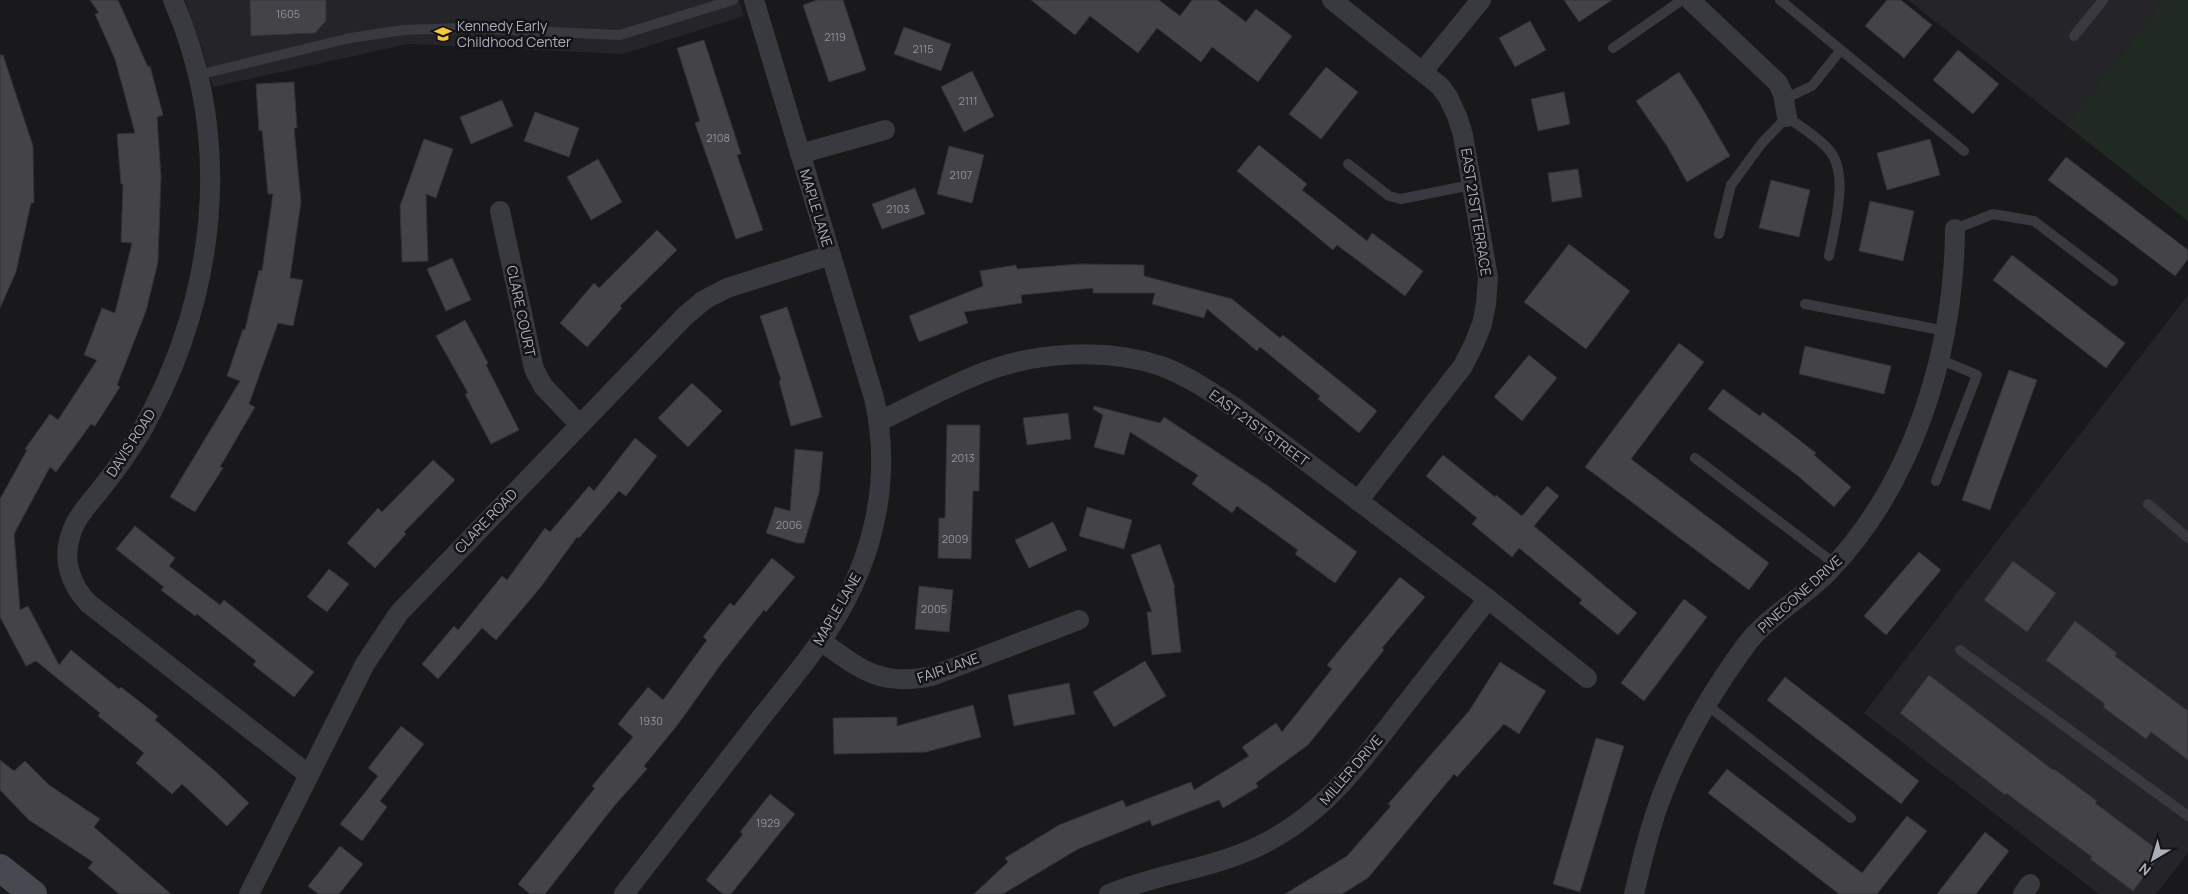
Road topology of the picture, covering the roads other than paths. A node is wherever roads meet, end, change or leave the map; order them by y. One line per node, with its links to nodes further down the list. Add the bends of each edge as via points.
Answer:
1 (173, 0): 14 (street, DAVIS ROAD)
2 (733, 0): 14 (lane, via 620,35 463,28 404,30 350,38)
3 (754, 0): 18 (street, MAPLE LANE)
4 (1332, 0): 13 (street, EAST 21ST TERRACE)
5 (1481, 0): 13 (street)
6 (1682, 0): 11 (lane)
7 (1690, 0): 15 (street, via 1778,83)
8 (1780, 0): 12 (lane)
9 (2103, 0): 10 (lane)
10 (2074, 36)
11 (1613, 48)
12 (1840, 51): 15 (lane, via 1812,86); 17 (lane)
13 (1422, 71): 20 (street, EAST 21ST TERRACE, via 1440,86 1457,116)
14 (198, 75): 44 (street, DAVIS ROAD, via 204,103 211,182 203,268 194,307 160,397 120,464 79,517 70,534 66,556 71,577 88,603)
15 (1785, 108): 23 (lane, via 1731,185); 25 (lane, via 1829,150 1836,161 1840,188)
16 (885, 130): 18 (street, MAPLE LANE)
17 (1964, 151)
18 (800, 154): 24 (street, MAPLE LANE)
19 (1348, 164): 20 (lane, via 1389,196 1401,199)
20 (1472, 186): 34 (street, EAST 21ST TERRACE, via 1488,277 1482,324 1463,366)
21 (500, 211): 31 (street, CLARE COURT, via 534,369 543,386)
22 (1955, 229): 26 (lane, via 1993,214 2034,221); 28 (street, PINECONE DRIVE, via 1953,284)
23 (1719, 234)
24 (831, 255): 30 (street, MAPLE LANE); 31 (street, CLARE ROAD, via 727,288 704,300)
25 (1829, 256)
26 (2113, 281)
27 (1805, 304): 28 (lane)
28 (1946, 331): 29 (street, PINECONE DRIVE)
29 (1939, 359): 33 (lane, via 1977,375); 37 (street, PINECONE DRIVE, via 1928,398 1892,486 1870,523)
30 (880, 421): 34 (street, EAST 21ST STREET, via 1006,365 1061,356 1137,360 1162,366 1208,390); 40 (street, MAPLE LANE, via 882,469 875,526 852,589)
31 (580, 425): 44 (street, CLARE ROAD, via 399,612 365,664)
32 (1695, 458): 37 (lane)
33 (1936, 482)
34 (1358, 501): 38 (street, EAST 21ST STREET)
35 (2148, 504): 36 (lane)
36 (2188, 538)
37 (1835, 564): 43 (street, PINECONE DRIVE, via 1747,643)
38 (1488, 599): 42 (street, EAST 21ST STREET); 51 (street, MILLER DRIVE, via 1354,771 1303,820 1281,835 1233,858 1130,885)
39 (1079, 620): 40 (street, FAIR LANE, via 911,681 888,680 868,672)
40 (821, 641): 50 (street, MAPLE LANE)
41 (1960, 650): 45 (lane)
42 (1587, 678)
43 (1707, 705): 46 (lane); 52 (street, PINECONE DRIVE, via 1670,777 1650,830)
44 (309, 775): 49 (street, CLARE ROAD)
45 (2188, 816)
46 (1851, 818)
47 (0, 868): 48 (street)
48 (33, 894)
49 (249, 894)
50 (624, 894)
51 (1109, 894)
52 (1634, 894)

